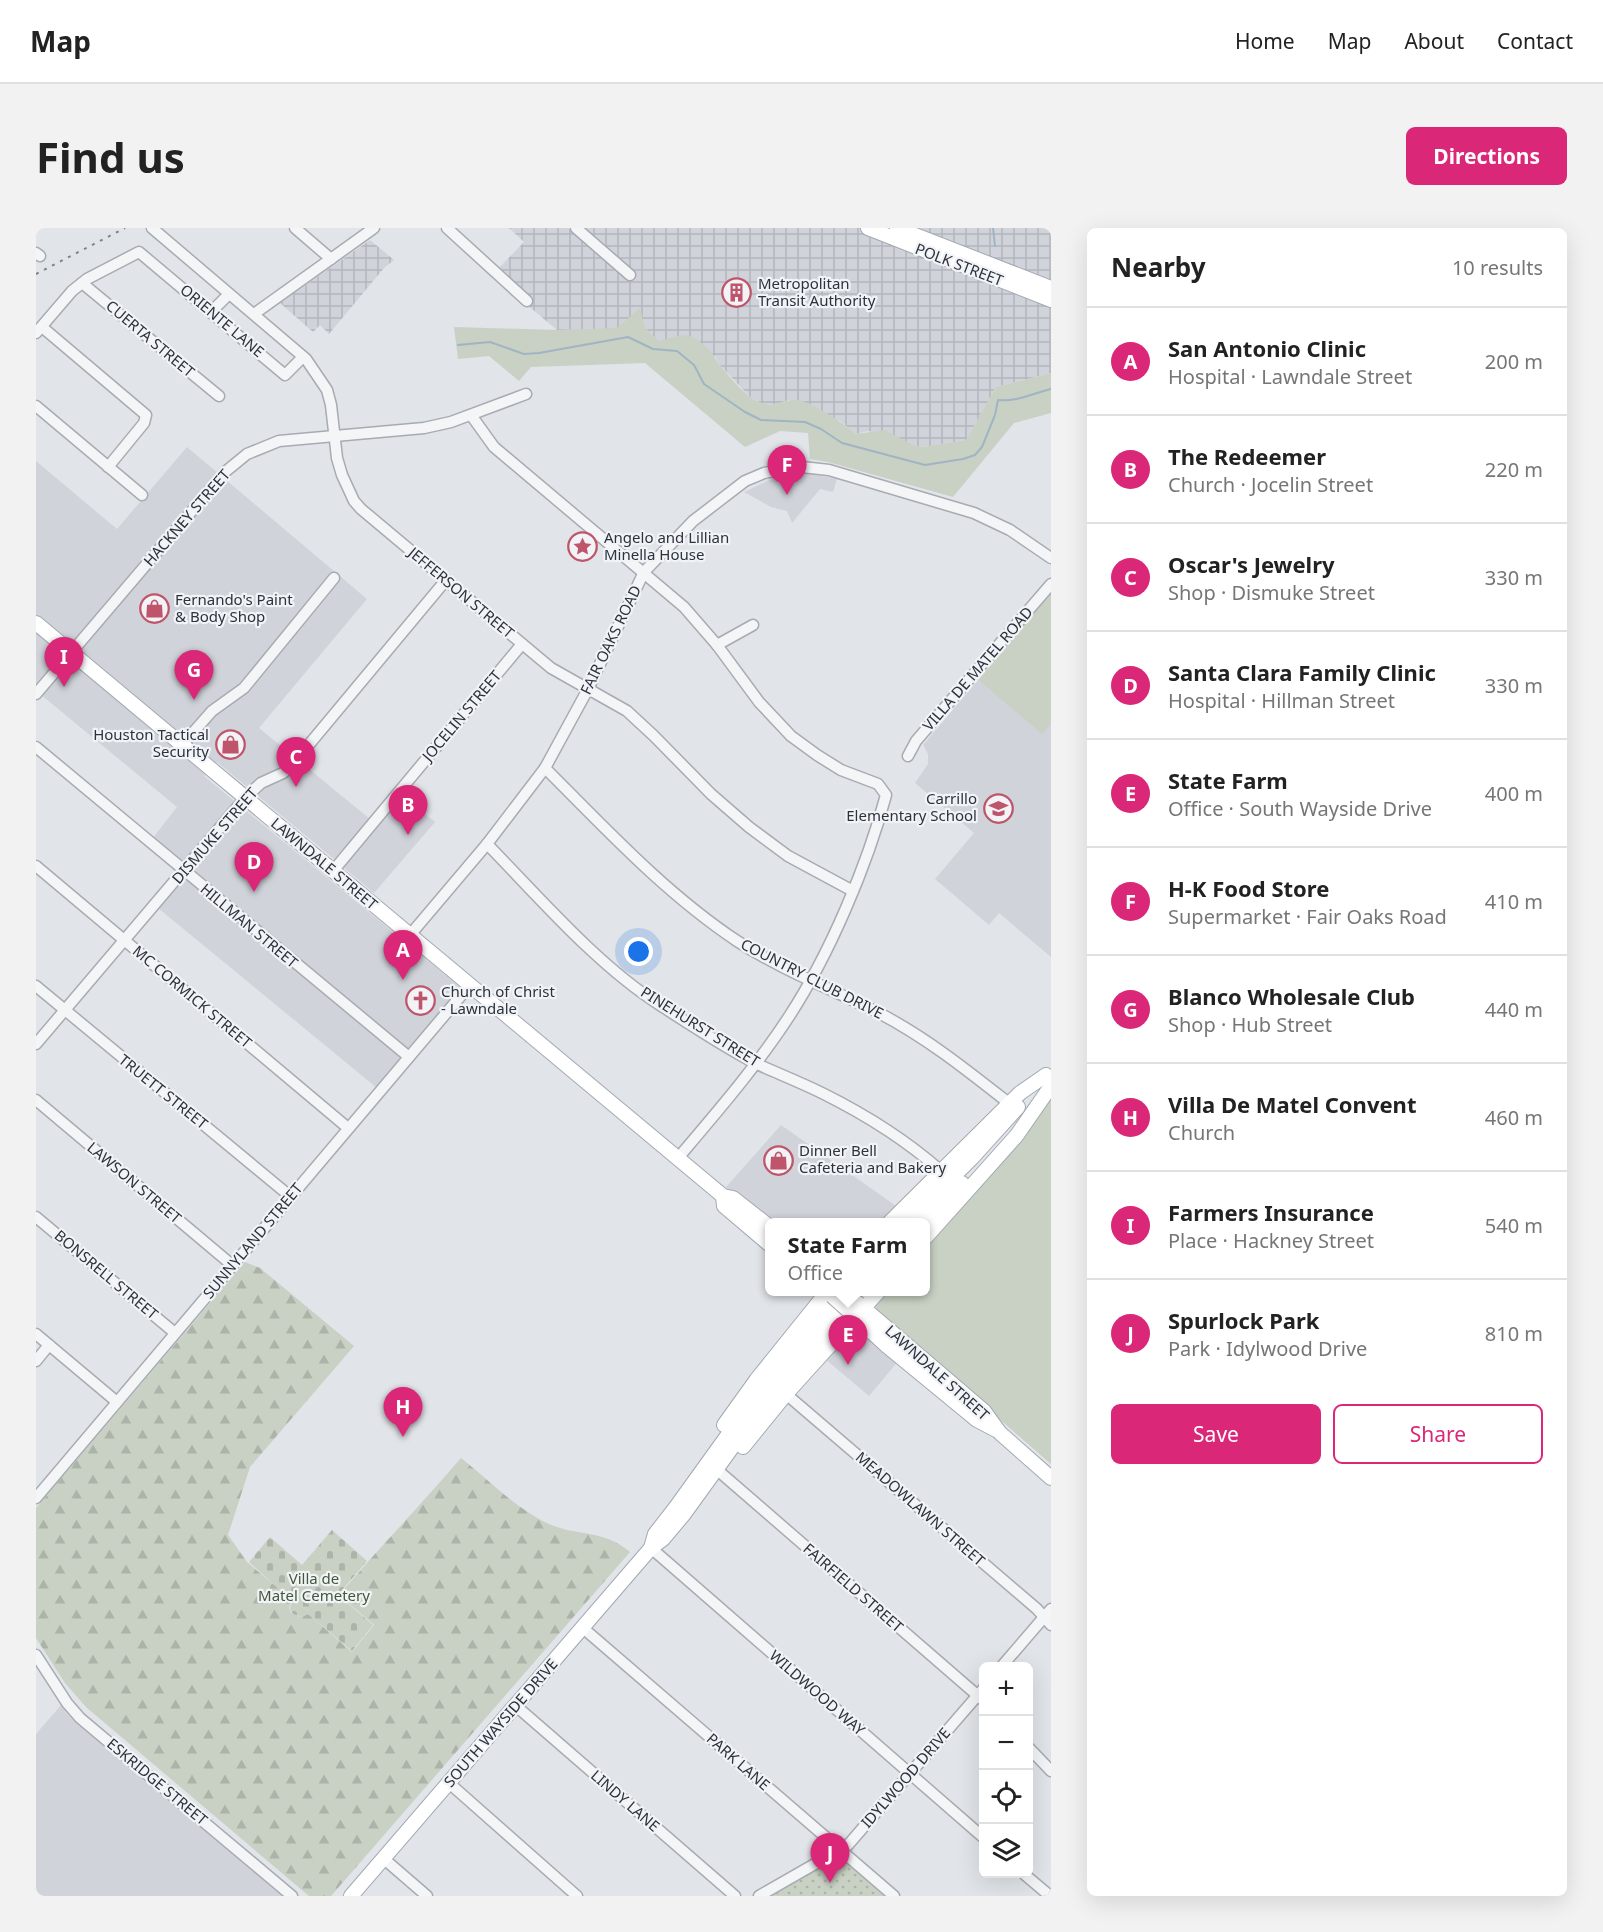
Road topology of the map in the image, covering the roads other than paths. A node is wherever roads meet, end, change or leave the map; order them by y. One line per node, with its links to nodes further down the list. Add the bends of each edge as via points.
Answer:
1 (152, 228): 13 (street, JEFFERSON STREET)
2 (295, 228): 8 (street)
3 (374, 228): 8 (street)
4 (447, 228): 15 (street)
5 (576, 228): 10 (street)
6 (867, 228): 7 (main road, POLK STREET)
7 (891, 231): 9 (main road, POLK STREET)
8 (331, 259): 17 (street)
9 (972, 264): 12 (main road, POLK STREET); 14 (main road, POLK STREET)
10 (630, 275)
11 (82, 283): 16 (street, ORIENTE LANE, via 139,252); 18 (street); 21 (street, CUERTA STREET)
12 (1051, 288)
13 (229, 294): 16 (street); 17 (street, JEFFERSON STREET)
14 (1051, 300)
15 (527, 301)
16 (211, 312): 19 (street, ORIENTE LANE, via 285,375)
17 (254, 314): 19 (street, JEFFERSON STREET)
18 (39, 330): 25 (street, via 146,415 144,423)
19 (303, 357): 24 (street, JEFFERSON STREET, via 327,390)
20 (526, 394): 23 (street, HACKNEY STREET)
21 (219, 396)
22 (36, 406): 25 (street)
23 (471, 415): 24 (street, HACKNEY STREET, via 424,428); 28 (street, via 494,447)
24 (335, 436): 30 (street, JEFFERSON STREET, via 337,458 354,501); 36 (street, HACKNEY STREET, via 279,441 235,463)
25 (108, 467): 26 (street)
26 (142, 495)
27 (1051, 558): 28 (street, FAIR OAKS ROAD, via 1010,530 974,513 830,470 802,467 745,481 693,521)
28 (644, 572): 35 (street); 37 (street, FAIR OAKS ROAD)
29 (334, 578): 39 (street, via 244,688 212,711)
30 (446, 580): 34 (street, JEFFERSON STREET); 43 (street, DISMUKE STREET, via 292,765 261,783)
31 (1051, 584): 41 (street, VILLA DE MATEL ROAD, via 916,741)
32 (36, 623): 36 (main road, LAWNDALE STREET)
33 (753, 625): 35 (street)
34 (522, 644): 37 (street, JEFFERSON STREET, via 551,668); 46 (street, JOCELIN STREET)
35 (717, 645): 48 (street, via 759,702 792,736 841,770 873,781 886,795)
36 (71, 652): 38 (street, HACKNEY STREET); 39 (main road, LAWNDALE STREET)
37 (588, 689): 42 (street, FAIR OAKS ROAD); 48 (street, JEFFERSON STREET, via 633,716 711,794 766,841)
38 (36, 694)
39 (182, 745): 43 (main road, LAWNDALE STREET)
40 (36, 747): 47 (street, HILLMAN STREET)
41 (908, 756)
42 (545, 768): 44 (street, FAIR OAKS ROAD); 51 (street, COUNTRY CLUB DRIVE, via 677,897 738,941)
43 (245, 798): 46 (main road, LAWNDALE STREET); 47 (street, DISMUKE STREET)
44 (486, 844): 49 (street, FAIR OAKS ROAD); 57 (street, PINEHURST STREET, via 624,977 665,1008)
45 (36, 866): 50 (street, MC CORMICK STREET)
46 (333, 871): 49 (main road, LAWNDALE STREET)
47 (184, 872): 50 (street, DISMUKE STREET); 56 (street, HILLMAN STREET)
48 (853, 891): 51 (street)
49 (410, 935): 52 (main road, LAWNDALE STREET)
50 (125, 941): 54 (street, DISMUKE STREET); 61 (street, MC CORMICK STREET)
51 (811, 980): 57 (street); 60 (street, COUNTRY CLUB DRIVE, via 926,1040)
52 (470, 985): 56 (street, SUNNYLAND STREET); 62 (main road, LAWNDALE STREET)
53 (36, 986): 54 (street, TRUETT STREET)
54 (64, 1010): 55 (street, DISMUKE STREET); 64 (street, TRUETT STREET)
55 (36, 1044)
56 (409, 1057): 61 (street, SUNNYLAND STREET)
57 (756, 1063): 62 (street); 63 (street, PINEHURST STREET, via 861,1113 902,1139)
58 (1050, 1079): 60 (main road, via 1020,1093); 68 (main road); 69 (main road, via 982,1163); 71 (main road, via 1017,1135)
59 (36, 1100): 73 (street, LAWSON STREET)
60 (1010, 1104): 63 (main road)
61 (348, 1128): 64 (street, SUNNYLAND STREET)
62 (678, 1158): 66 (main road, LAWNDALE STREET, via 723,1196 733,1198)
63 (941, 1171): 67 (main road)
64 (291, 1197): 73 (street, SUNNYLAND STREET)
65 (36, 1217): 78 (street, BONSRELL STREET)
66 (749, 1218): 70 (main road, LAWNDALE STREET); 72 (main road, LAWNDALE STREET)
67 (894, 1218)
68 (911, 1218)
69 (928, 1218)
70 (765, 1225)
71 (930, 1233)
72 (765, 1239)
73 (232, 1265): 78 (street, SUNNYLAND STREET)
74 (830, 1296): 87 (main road, via 757,1379 728,1420 688,1478)
75 (840, 1296): 77 (main road, LAWNDALE STREET, bridge)
76 (873, 1296): 77 (main road)
77 (858, 1307): 82 (main road); 85 (main road, LAWNDALE STREET, via 887,1346 984,1411 1000,1433); 87 (main road, SOUTH WAYSIDE DRIVE, via 757,1413)
78 (175, 1333): 83 (street, SUNNYLAND STREET)
79 (36, 1334): 80 (street)
80 (50, 1345): 81 (street); 83 (street)
81 (36, 1361)
82 (786, 1395): 84 (main road); 89 (street, MEADOWLAWN STREET)
83 (117, 1402): 86 (street, SUNNYLAND STREET)
84 (722, 1474): 87 (main road); 93 (street, FAIRFIELD STREET)
85 (1051, 1478)
86 (36, 1498)
87 (680, 1511): 88 (main road, SOUTH WAYSIDE DRIVE, via 663,1539)
88 (651, 1548): 90 (main road, SOUTH WAYSIDE DRIVE); 98 (street, WILDWOOD WAY)
89 (1049, 1617): 92 (street)
90 (583, 1628): 95 (main road, SOUTH WAYSIDE DRIVE); 101 (street, PARK LANE)
91 (36, 1655): 104 (street, ESKRIDGE STREET, via 81,1718)
92 (1006, 1662)
93 (979, 1693)
94 (979, 1697): 98 (street, IDYLWOOD DRIVE)
95 (516, 1706): 99 (main road, SOUTH WAYSIDE DRIVE); 108 (street, LINDY LANE)
96 (1033, 1752): 97 (street)
97 (1051, 1771)
98 (909, 1773): 100 (street, WILDWOOD WAY); 101 (street, IDYLWOOD DRIVE)
99 (448, 1784): 102 (main road, SOUTH WAYSIDE DRIVE); 107 (street)
100 (979, 1834)
101 (840, 1850): 109 (street, IDYLWOOD DRIVE); 110 (street, PARK LANE)
102 (383, 1858): 105 (main road, SOUTH WAYSIDE DRIVE); 106 (street)
103 (1029, 1878): 111 (street)
104 (292, 1896)
105 (351, 1896)
106 (427, 1896)
107 (577, 1896)
108 (735, 1896)
109 (759, 1896)
110 (894, 1896)
111 (1050, 1896)

